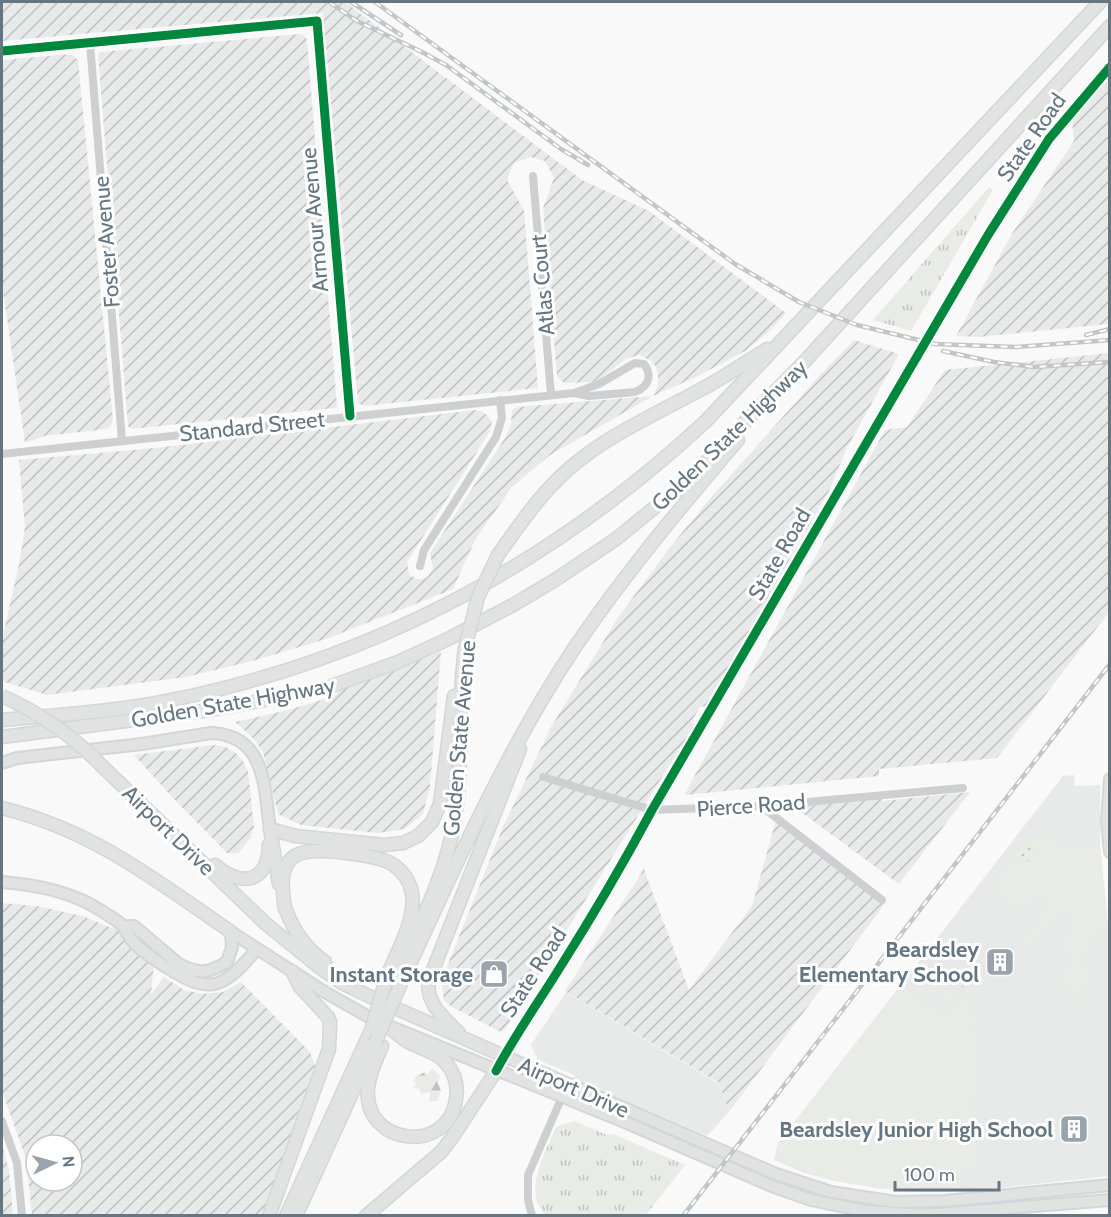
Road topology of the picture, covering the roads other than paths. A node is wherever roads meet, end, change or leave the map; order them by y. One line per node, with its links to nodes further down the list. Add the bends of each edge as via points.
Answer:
1 (1100, 2): 7 (highway, Golden State Highway)
2 (1110, 26): 8 (highway, Golden State Highway)
3 (90, 43): 4 (street); 12 (street, Armour Avenue, via 318,21); 13 (street, Foster Avenue)
4 (2, 51)
5 (1110, 67): 27 (street, State Road, via 1049,139 988,235)
6 (533, 176): 10 (street, Atlas Court)
7 (780, 341): 16 (highway, Golden State Avenue, bridge, via 627,428 562,475 537,500 498,555 484,584); 18 (highway, Golden State Highway, via 706,421 638,481 542,551 458,598 358,645 298,667 148,704)
8 (805, 361): 19 (highway, Golden State Avenue, via 622,581); 20 (highway, Golden State Highway, via 687,482 636,524 555,580 448,639 323,689 211,710)
9 (574, 393): 9 (street, Standard Street, via 590,396 635,392 649,381 649,372 644,364 635,363); 10 (street, Standard Street)
10 (551, 395): 11 (street, Standard Street)
11 (500, 400): 12 (street, Standard Street); 15 (street, via 502,418 496,437 424,550)
12 (350, 416): 13 (street, Standard Street)
13 (122, 441): 14 (street, Standard Street)
14 (4, 453)
15 (420, 566)
16 (465, 648): 30 (highway, via 456,678 440,804 424,831 390,845 295,836); 40 (highway, Golden State Avenue, via 452,836 434,892)
17 (2, 696): 29 (highway, Airport Drive, bridge, via 58,727)
18 (2, 720)
19 (530, 720): 40 (highway, Golden State Avenue); 42 (highway, via 428,988 434,1006)
20 (2, 737)
21 (2, 763): 30 (main road, via 211,733 231,735 257,759)
22 (543, 777): 27 (street, Pierce Road)
23 (1110, 779): 28 (main road)
24 (963, 788): 25 (street, Pierce Road)
25 (761, 806): 27 (street, Pierce Road); 33 (street)
26 (2, 808): 36 (highway, Airport Drive, via 55,824 120,856)
27 (652, 810): 44 (street, State Road, via 586,926)
28 (1108, 822): 31 (main road)
29 (166, 826): 30 (highway, via 223,872 247,878 258,876 265,866); 39 (highway, Airport Drive, via 267,924 319,967)
30 (270, 829): 34 (highway)
31 (1110, 852)
32 (2, 882): 35 (main road, via 53,889 78,898)
33 (882, 900)
34 (285, 909): 39 (highway, via 303,940); 40 (highway, via 285,867 293,857 305,852 371,856 398,868 411,887 412,910)
35 (123, 926): 36 (main road, via 134,927 187,969 204,972 227,962); 37 (main road, via 153,959 199,984 216,984 232,977)
36 (231, 932): 37 (main road, Airport Drive)
37 (257, 949): 38 (main road, Airport Drive)
38 (292, 971): 41 (main road, Airport Drive); 51 (highway, via 300,987 328,1017 328,1049)
39 (351, 987): 42 (highway, Airport Drive)
40 (393, 988): 43 (highway, Golden State Avenue, bridge); 43 (highway, bridge)
41 (386, 1025): 43 (highway, via 406,1041 441,1058 454,1077 454,1109 434,1132 400,1135 382,1125 373,1113 368,1089); 45 (main road, Airport Drive)
42 (464, 1038): 44 (highway, Airport Drive)
43 (374, 1039): 52 (highway, Golden State Avenue); 53 (highway, Golden State Avenue)
44 (504, 1056): 45 (street, State Road); 48 (main road, Airport Drive, via 776,1174 842,1194 896,1202 945,1202)
45 (496, 1071): 46 (main road, Airport Drive); 54 (highway, via 441,1152)
46 (562, 1097): 49 (main road, Airport Drive, via 780,1189 854,1210 941,1215); 55 (street, via 528,1175)
47 (2, 1121): 50 (street, via 17,1163)
48 (1110, 1185)
49 (1110, 1200)
50 (22, 1215)
51 (269, 1215)
52 (286, 1215)
53 (296, 1215)
54 (366, 1215)
55 (532, 1215)

